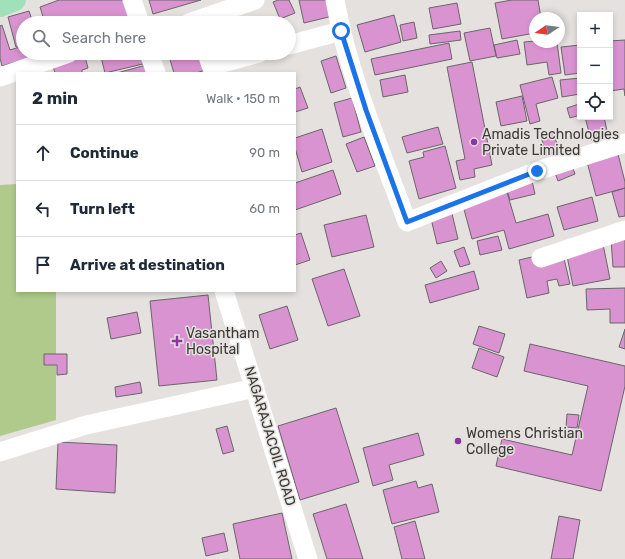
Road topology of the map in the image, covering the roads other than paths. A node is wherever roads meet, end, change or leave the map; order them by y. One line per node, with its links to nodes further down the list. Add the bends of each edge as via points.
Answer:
1 (16, 0): 5 (main road)
2 (132, 0): 6 (street)
3 (255, 0): 7 (street)
4 (335, 0): 8 (street)
5 (0, 6)
6 (138, 16)
7 (211, 16)
8 (341, 31): 9 (street); 16 (street, via 366,110 407,222 537,171)
9 (296, 43)
10 (49, 60): 15 (street)
11 (151, 60): 14 (street)
12 (209, 60): 13 (street, via 211,66)
13 (233, 60)
14 (156, 72)
15 (0, 77)
16 (625, 143)
17 (625, 230): 18 (street)
18 (540, 258)
19 (224, 292): 20 (street, NAGARAJACOIL ROAD)
20 (255, 388): 21 (street, via 86,425); 22 (street, NAGARAJACOIL ROAD)
21 (0, 452)
22 (308, 559)

